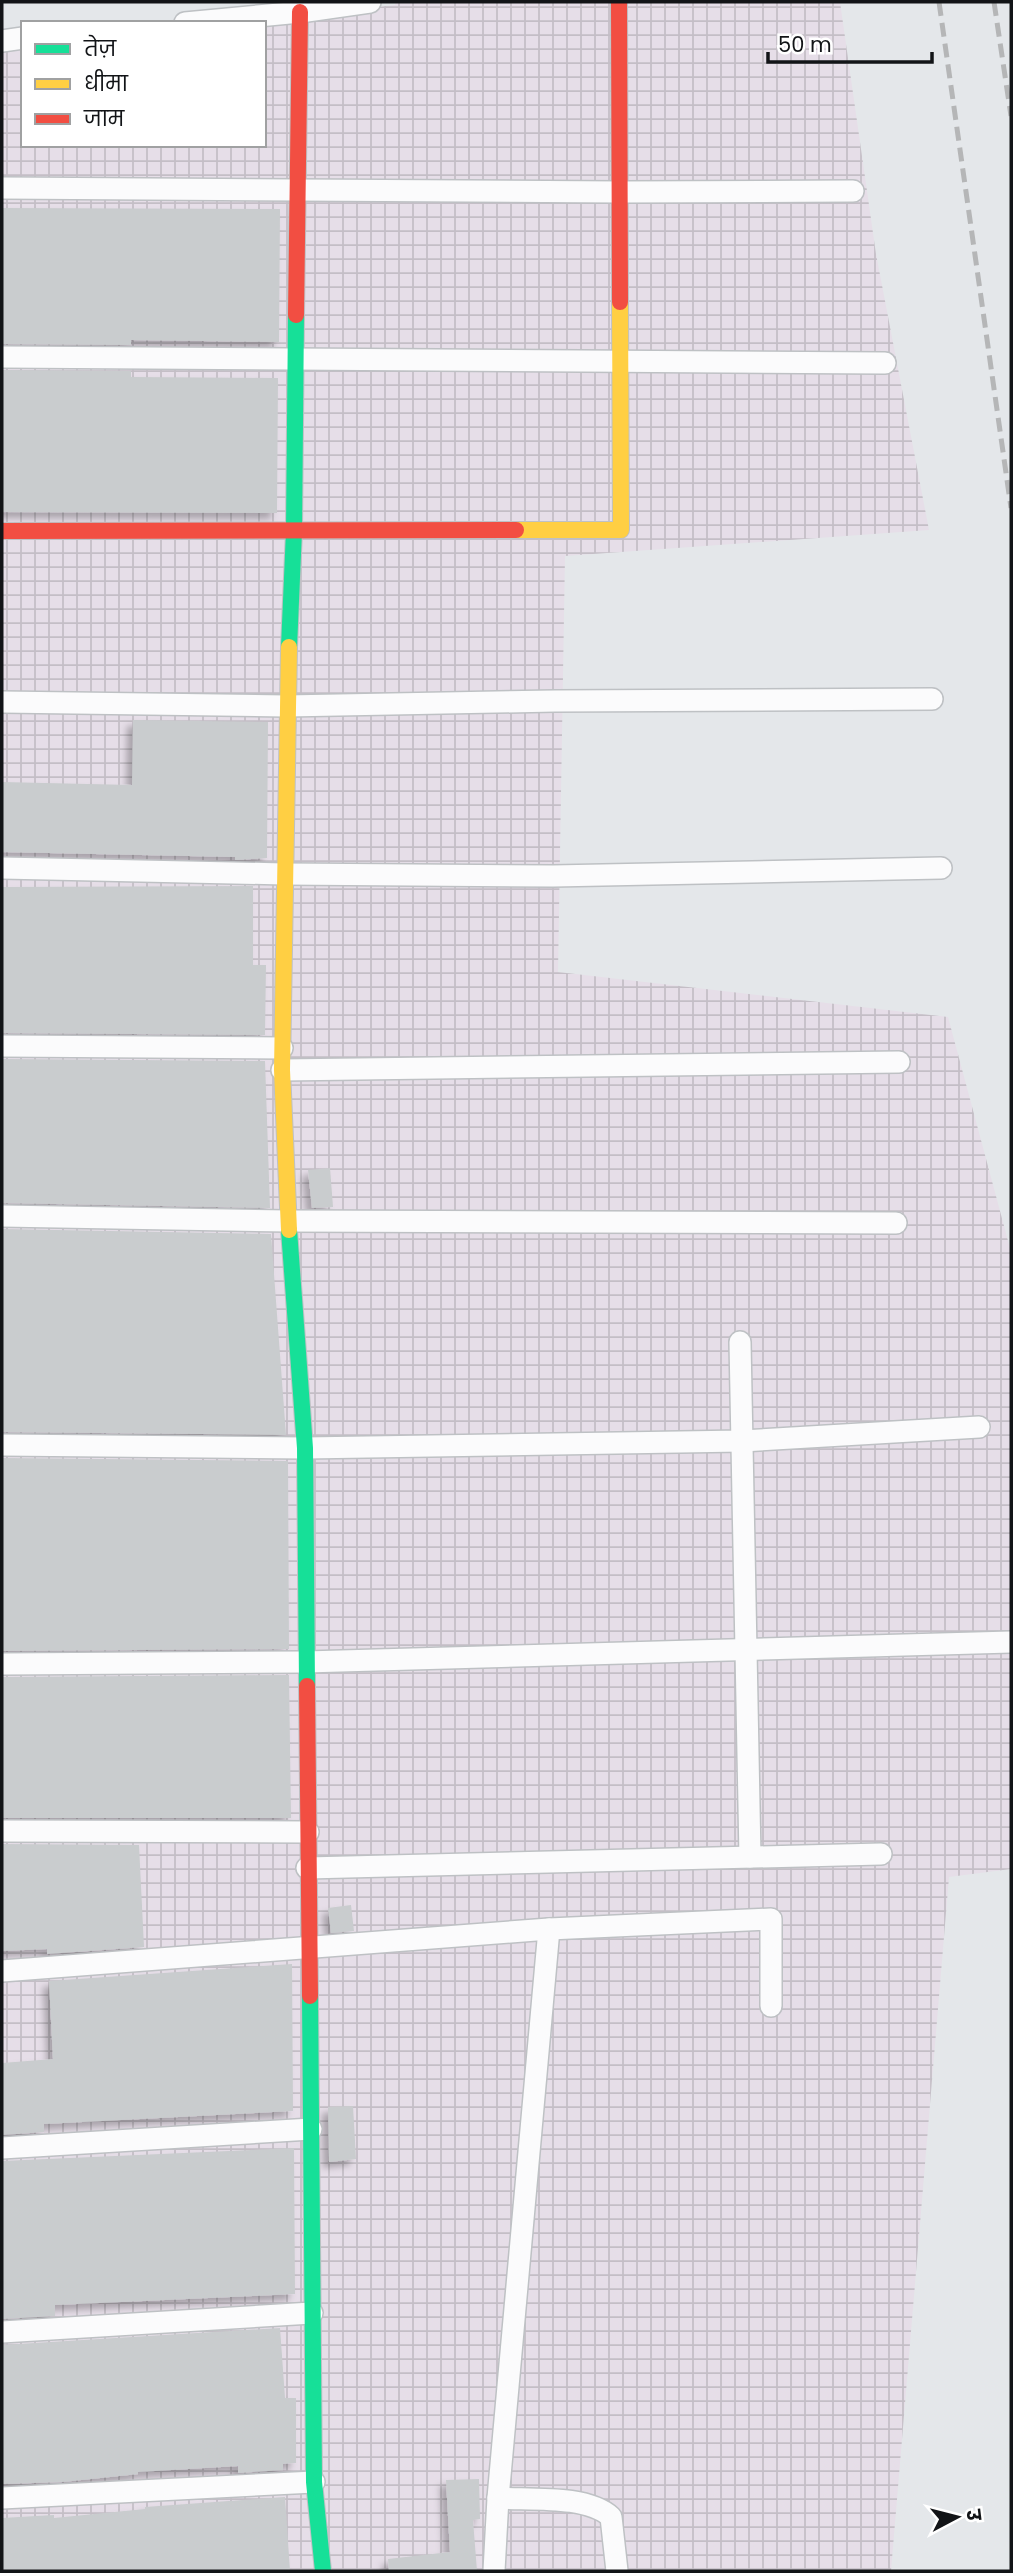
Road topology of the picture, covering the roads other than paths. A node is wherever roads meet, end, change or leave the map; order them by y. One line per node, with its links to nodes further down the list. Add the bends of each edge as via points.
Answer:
1 (370, 2): 3 (street)
2 (619, 2): 10 (street)
3 (300, 12): 4 (street); 8 (street)
4 (206, 21)
5 (21, 38): 6 (street)
6 (2, 41)
7 (2, 188): 8 (street)
8 (298, 190): 10 (street); 12 (street)
9 (852, 191): 10 (street)
10 (620, 192): 13 (street)
11 (2, 357): 12 (street)
12 (296, 359): 13 (street); 16 (street)
13 (621, 362): 14 (street); 16 (street, via 621,530)
14 (886, 363)
15 (2, 531): 16 (street)
16 (294, 531): 19 (street)
17 (932, 699): 19 (street)
18 (2, 702): 19 (street)
19 (286, 706): 22 (street)
20 (2, 868): 22 (street)
21 (941, 868): 22 (street, via 553,876)
22 (284, 874): 24 (street)
23 (2, 1046): 24 (street)
24 (282, 1059): 25 (street); 27 (street)
25 (899, 1062)
26 (2, 1216): 27 (street)
27 (288, 1221): 28 (street); 33 (street)
28 (897, 1223)
29 (740, 1342): 31 (street)
30 (979, 1427): 31 (street)
31 (742, 1441): 33 (street); 35 (street)
32 (2, 1445): 33 (street)
33 (304, 1448): 36 (street)
34 (1011, 1642): 35 (street)
35 (746, 1649): 36 (street); 41 (street)
36 (306, 1661): 37 (street); 39 (street)
37 (2, 1664)
38 (2, 1831): 39 (street)
39 (308, 1832): 42 (street)
40 (881, 1854): 41 (street)
41 (750, 1857): 42 (street)
42 (307, 1868): 44 (street)
43 (549, 1929): 44 (street); 46 (street, via 771,1919); 53 (street)
44 (308, 1947): 45 (street); 47 (street)
45 (2, 1971)
46 (771, 2006)
47 (311, 2129): 48 (street); 49 (street)
48 (2, 2148)
49 (312, 2313): 50 (street); 51 (street)
50 (2, 2332)
51 (314, 2482): 52 (street); 54 (street)
52 (2, 2498)
53 (498, 2498): 55 (street); 56 (street, via 589,2504 604,2511 611,2517)
54 (323, 2571)
55 (494, 2571)
56 (617, 2571)

